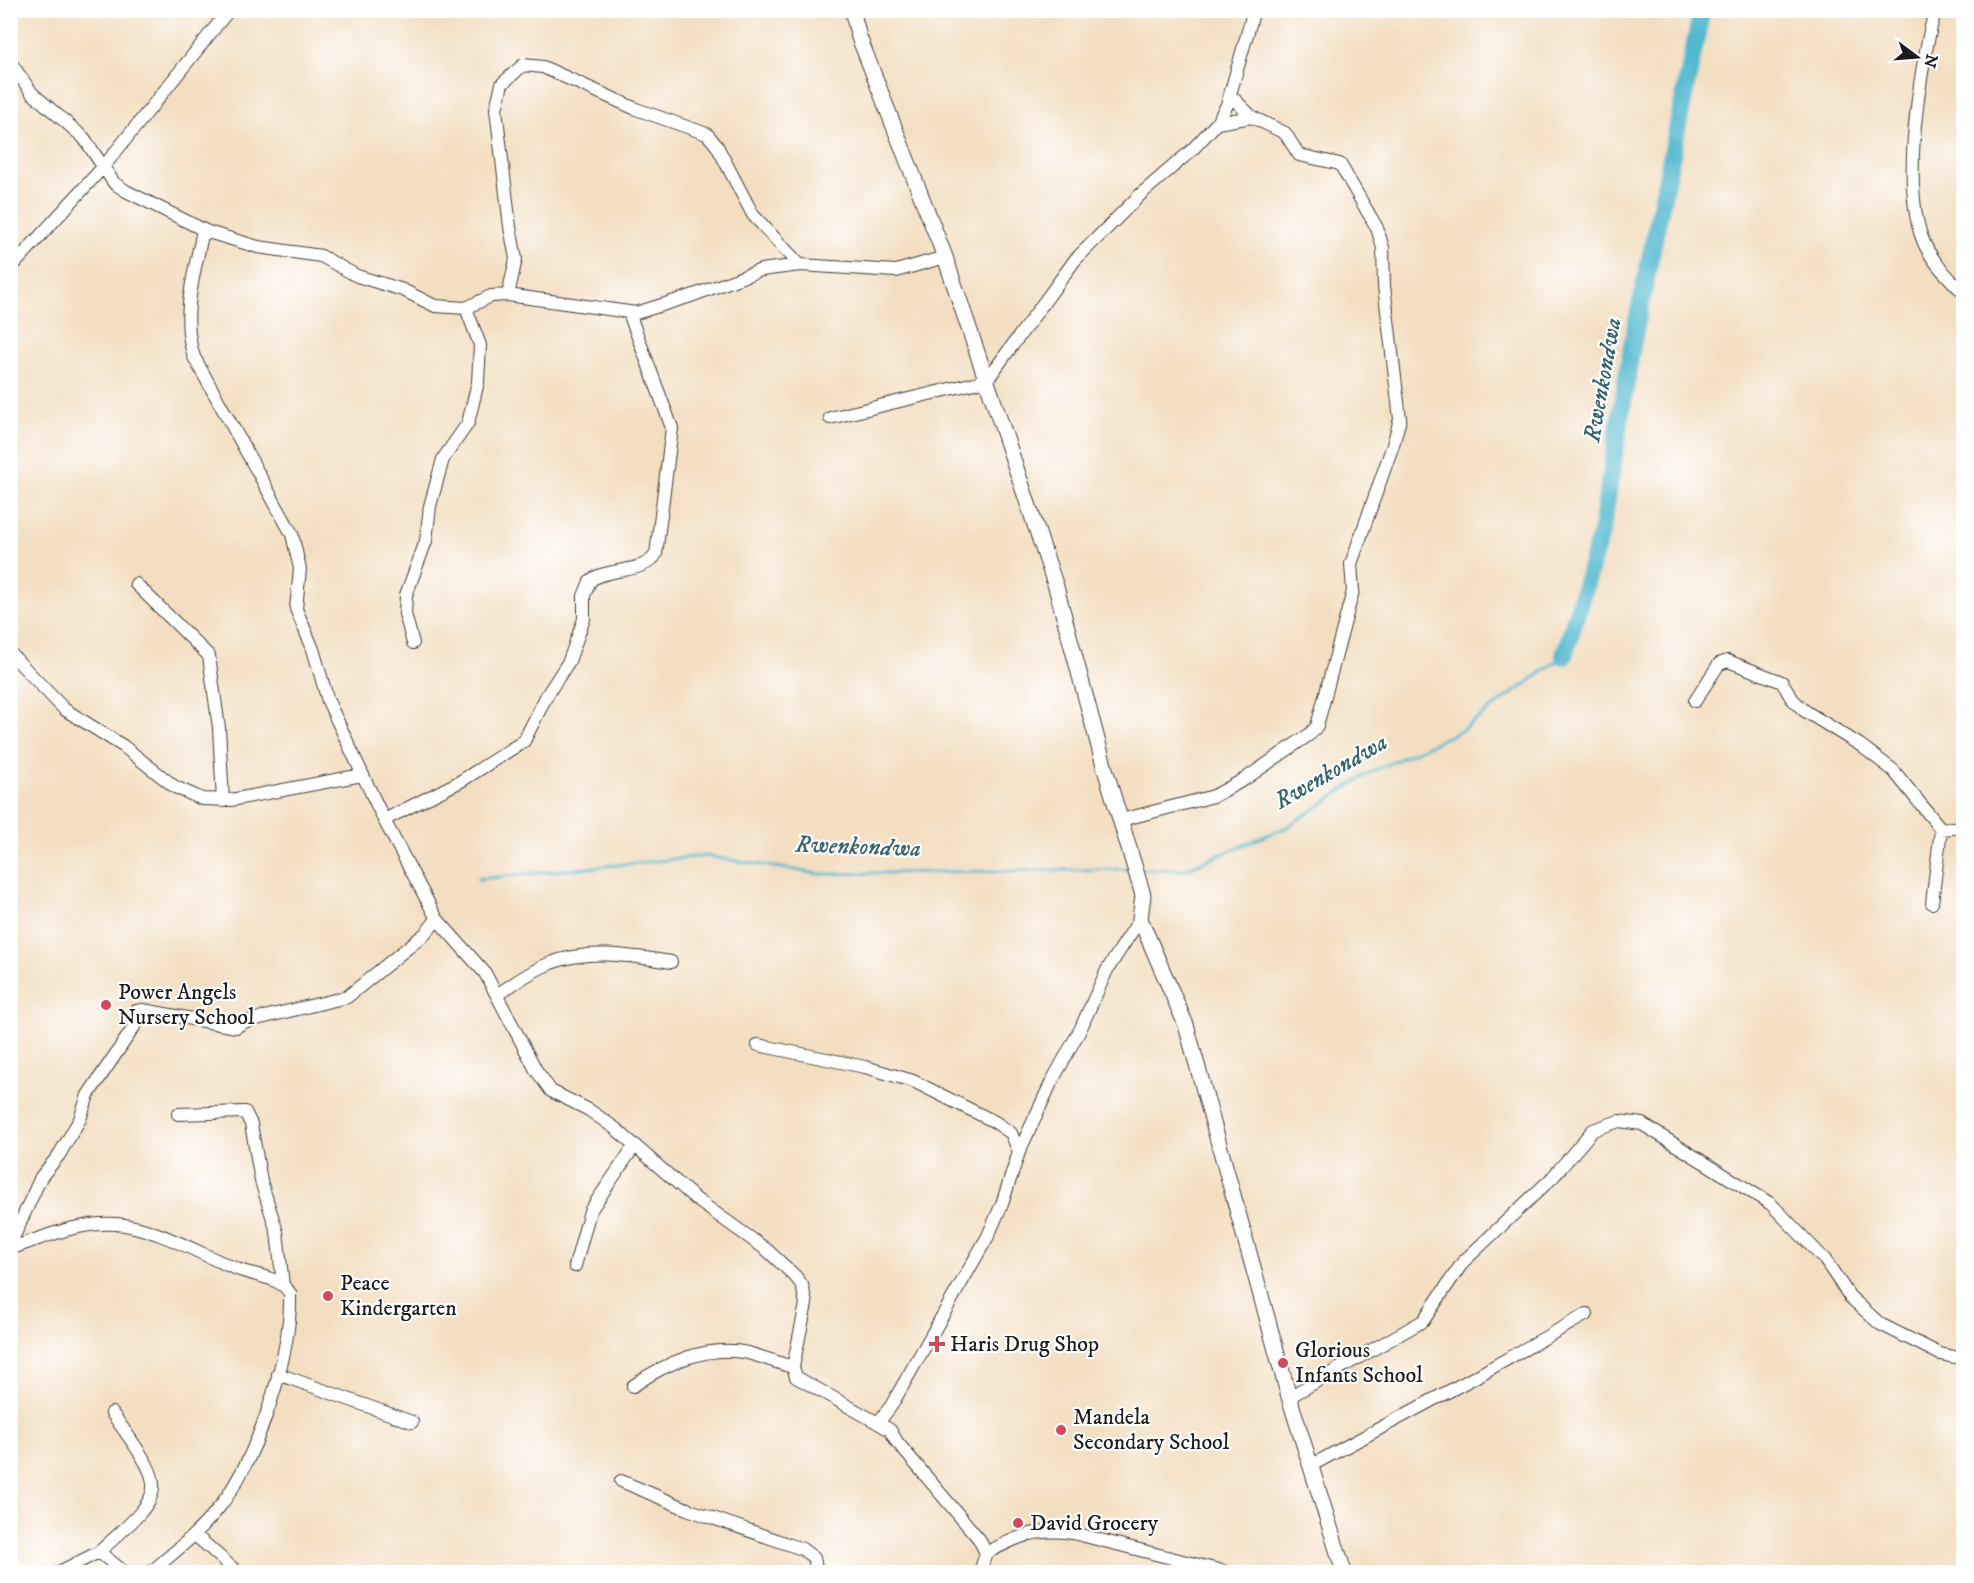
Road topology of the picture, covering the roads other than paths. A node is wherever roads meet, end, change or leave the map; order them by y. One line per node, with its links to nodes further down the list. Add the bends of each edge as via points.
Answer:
1 (229, 10): 9 (street)
2 (852, 10): 11 (street)
3 (1254, 10): 6 (street)
4 (1935, 10): 14 (street, via 1916,111 1915,212 1931,255)
5 (10, 62): 9 (street, via 32,93 79,133)
6 (1230, 95): 7 (street); 8 (street)
7 (1252, 117): 8 (street); 27 (street, via 1285,133 1299,155 1340,164 1377,228 1384,256 1400,419 1351,564 1353,591 1317,726 1223,792)
8 (1217, 123): 18 (street, via 1075,260)
9 (105, 165): 10 (street, via 120,187); 13 (street)
10 (203, 230): 16 (street, via 243,244 321,256 357,276 403,290 425,303 449,309); 24 (street, via 188,310 189,341 292,534 300,569 296,609 328,701)
11 (945, 257): 12 (street, via 896,271); 18 (street)
12 (800, 265): 15 (street, via 753,215 707,134 636,109 543,67 523,64 502,84 496,110 516,260); 17 (street, via 746,273 691,296)
13 (10, 269)
14 (1964, 293)
15 (508, 295): 16 (street, via 491,296); 17 (street)
16 (466, 308): 21 (street, via 480,345 478,382 468,423 443,459 430,506 426,541 406,595 405,614)
17 (629, 313): 26 (street, via 672,428 656,554 644,564 603,573 590,581 584,619 569,661 524,741 452,786)
18 (987, 380): 19 (street); 27 (street, via 1056,587)
19 (830, 418)
20 (136, 584): 25 (street, via 209,656 219,728)
21 (413, 643)
22 (10, 653): 25 (street, via 63,709 123,746 175,787)
23 (1695, 701): 29 (street, via 1723,661 1777,679 1805,711 1893,771)
24 (362, 775): 25 (street); 26 (street)
25 (223, 801)
26 (384, 820): 31 (street)
27 (1121, 820): 32 (street, via 1143,895)
28 (1964, 827): 29 (street)
29 (1941, 829): 30 (street)
30 (1932, 903)
31 (437, 919): 34 (street, via 485,973); 39 (street, via 426,933 347,997 330,1003 236,1027 136,1011 132,1016 134,1027 88,1095 80,1119 59,1155 41,1177)
32 (1140, 919): 38 (street, via 1107,970); 47 (street, via 1186,1025)
33 (671, 962): 34 (street, via 616,955 563,959 534,971)
34 (498, 994): 37 (street, via 536,1070 551,1091 603,1118)
35 (758, 1045): 38 (street, via 913,1081 995,1122 1011,1133)
36 (178, 1114): 41 (street, via 245,1112 278,1232)
37 (635, 1145): 40 (street, via 590,1211); 44 (street, via 697,1200 767,1250 802,1285 806,1304)
38 (1019, 1152): 50 (street, via 988,1236)
39 (10, 1247): 41 (street, via 81,1227 117,1224 141,1229)
40 (575, 1266)
41 (283, 1285): 45 (street, via 290,1300)
42 (1587, 1314): 51 (street)
43 (1964, 1359): 47 (street, via 1940,1354 1880,1324 1850,1297 1824,1260 1771,1204 1642,1124 1619,1121 1593,1130 1552,1178 1463,1262 1423,1321)
44 (793, 1367): 46 (street, via 747,1353 716,1353 676,1361); 50 (street, via 801,1381)
45 (278, 1374): 49 (street); 53 (street, via 241,1474 220,1507)
46 (633, 1386)
47 (1289, 1397): 51 (street)
48 (112, 1413): 54 (street, via 149,1467 154,1485 143,1513)
49 (412, 1422)
50 (878, 1423): 55 (street, via 890,1430 975,1533)
51 (1310, 1466): 63 (street)
52 (621, 1481): 60 (street, via 802,1549 814,1558)
53 (195, 1535): 58 (street); 59 (street)
54 (99, 1552): 56 (street); 57 (street)
55 (986, 1553): 61 (street); 62 (street, via 1033,1531 1050,1530)
56 (59, 1572)
57 (124, 1572)
58 (152, 1572)
59 (237, 1572)
60 (817, 1572)
61 (980, 1572)
62 (1226, 1572)
63 (1344, 1572)

